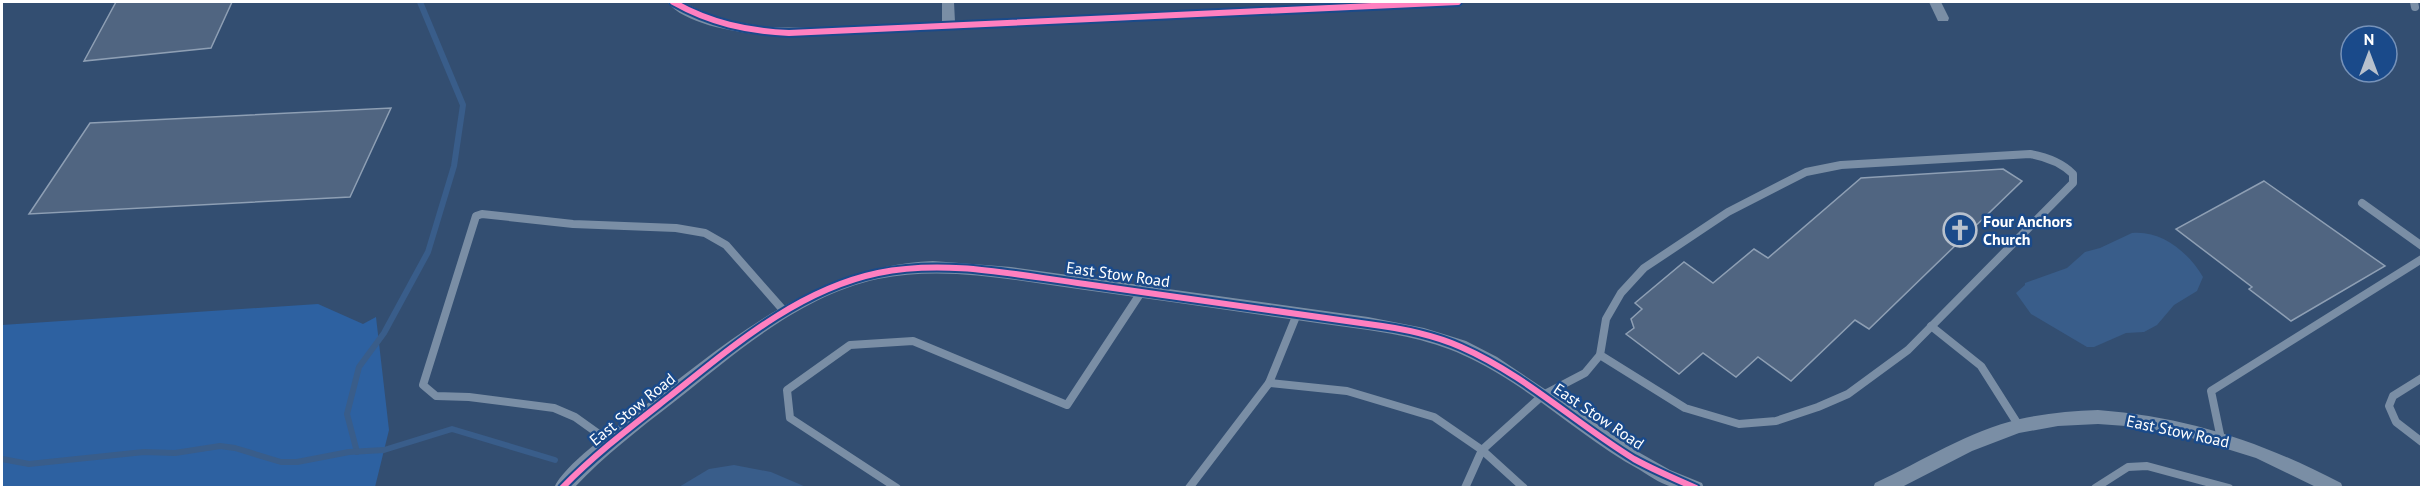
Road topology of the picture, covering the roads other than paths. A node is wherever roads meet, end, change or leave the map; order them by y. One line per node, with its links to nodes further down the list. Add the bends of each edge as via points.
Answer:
1 (673, 2): 8 (street, via 710,21 755,31 807,33)
2 (948, 2): 8 (street)
3 (1439, 2): 4 (street); 6 (street)
4 (1458, 2)
5 (1935, 2): 7 (street)
6 (1199, 8): 8 (street)
7 (1943, 18)
8 (949, 26)
9 (2362, 203): 10 (lane)
10 (2421, 246)
11 (2421, 259): 21 (lane, via 2211,391)
12 (1142, 291): 13 (street, East Stow Road, via 969,268 910,268 852,280); 14 (street, East Stow Road); 26 (lane, via 1067,405 913,341 850,345 787,390 790,418)
13 (784, 311): 23 (street, East Stow Road); 23 (lane, via 726,245 705,233 476,216 423,385 436,396 554,408 575,417)
14 (1297, 314): 18 (lane); 19 (street, East Stow Road, via 1386,327 1457,345 1490,360)
15 (1931, 326): 16 (lane, via 1908,350 1848,394 1776,421 1739,424 1686,408); 16 (lane, via 2073,183 2073,174 2065,165 2030,154 1841,165 1806,172 1728,212 1644,268 1621,293 1606,319); 20 (lane, via 1981,366)
16 (1600, 355): 19 (lane, via 1585,373)
17 (2421, 378): 22 (lane, via 2393,396 2389,406 2396,422)
18 (1269, 383): 24 (lane, via 1347,391 1434,417); 27 (lane)
19 (1543, 395): 24 (lane); 30 (street, East Stow Road, via 1639,460)
20 (2019, 426): 21 (street, East Stow Road, via 2053,419 2132,419); 31 (street, East Stow Road, via 1957,450)
21 (2221, 439): 34 (street, East Stow Road)
22 (2421, 442)
23 (611, 443): 25 (street, East Stow Road)
24 (1482, 450): 28 (lane); 29 (lane)
25 (562, 488)
26 (897, 488)
27 (1189, 488)
28 (1465, 488)
29 (1524, 488)
30 (1696, 488)
31 (1881, 488)
32 (2095, 488): 33 (lane, via 2128,467 2147,466)
33 (2229, 488)
34 (2335, 488)

